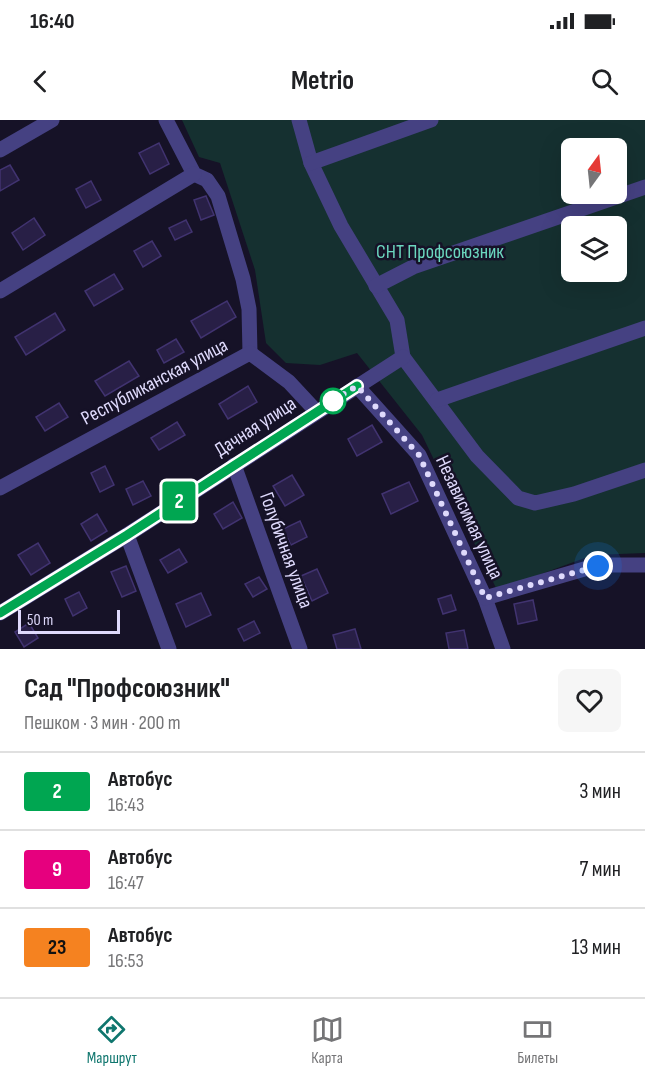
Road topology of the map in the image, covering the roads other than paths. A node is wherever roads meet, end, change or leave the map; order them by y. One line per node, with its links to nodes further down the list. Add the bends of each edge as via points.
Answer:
1 (52, 120): 5 (street)
2 (166, 120): 7 (street)
3 (299, 120): 6 (street)
4 (431, 120): 6 (street)
5 (0, 150)
6 (311, 163): 9 (street)
7 (194, 174): 10 (street); 12 (street, via 207,180 218,196 243,279 249,309)
8 (645, 187): 9 (street, via 413,267)
9 (376, 286): 13 (street, via 397,320)
10 (0, 291)
11 (645, 328): 15 (street)
12 (250, 353): 16 (street, Республиканская улица, via 289,382); 19 (street, Республиканская улица)
13 (403, 357): 14 (street, Дачная улица); 15 (street)
14 (357, 386): 16 (street, Дачная улица); 22 (street, Независимая улица, via 419,455)
15 (437, 400): 18 (street, via 477,456 506,489 526,502 574,494)
16 (316, 411): 17 (street, Дачная улица)
17 (234, 465): 20 (street, Дачная улица); 25 (street, Голубичная улица)
18 (645, 470)
19 (0, 488)
20 (127, 535): 23 (street, Дачная улица); 24 (street)
21 (645, 565): 22 (street, via 598,566)
22 (485, 598): 26 (street, Независимая улица)
23 (0, 613)
24 (169, 649)
25 (300, 649)
26 (503, 649)

